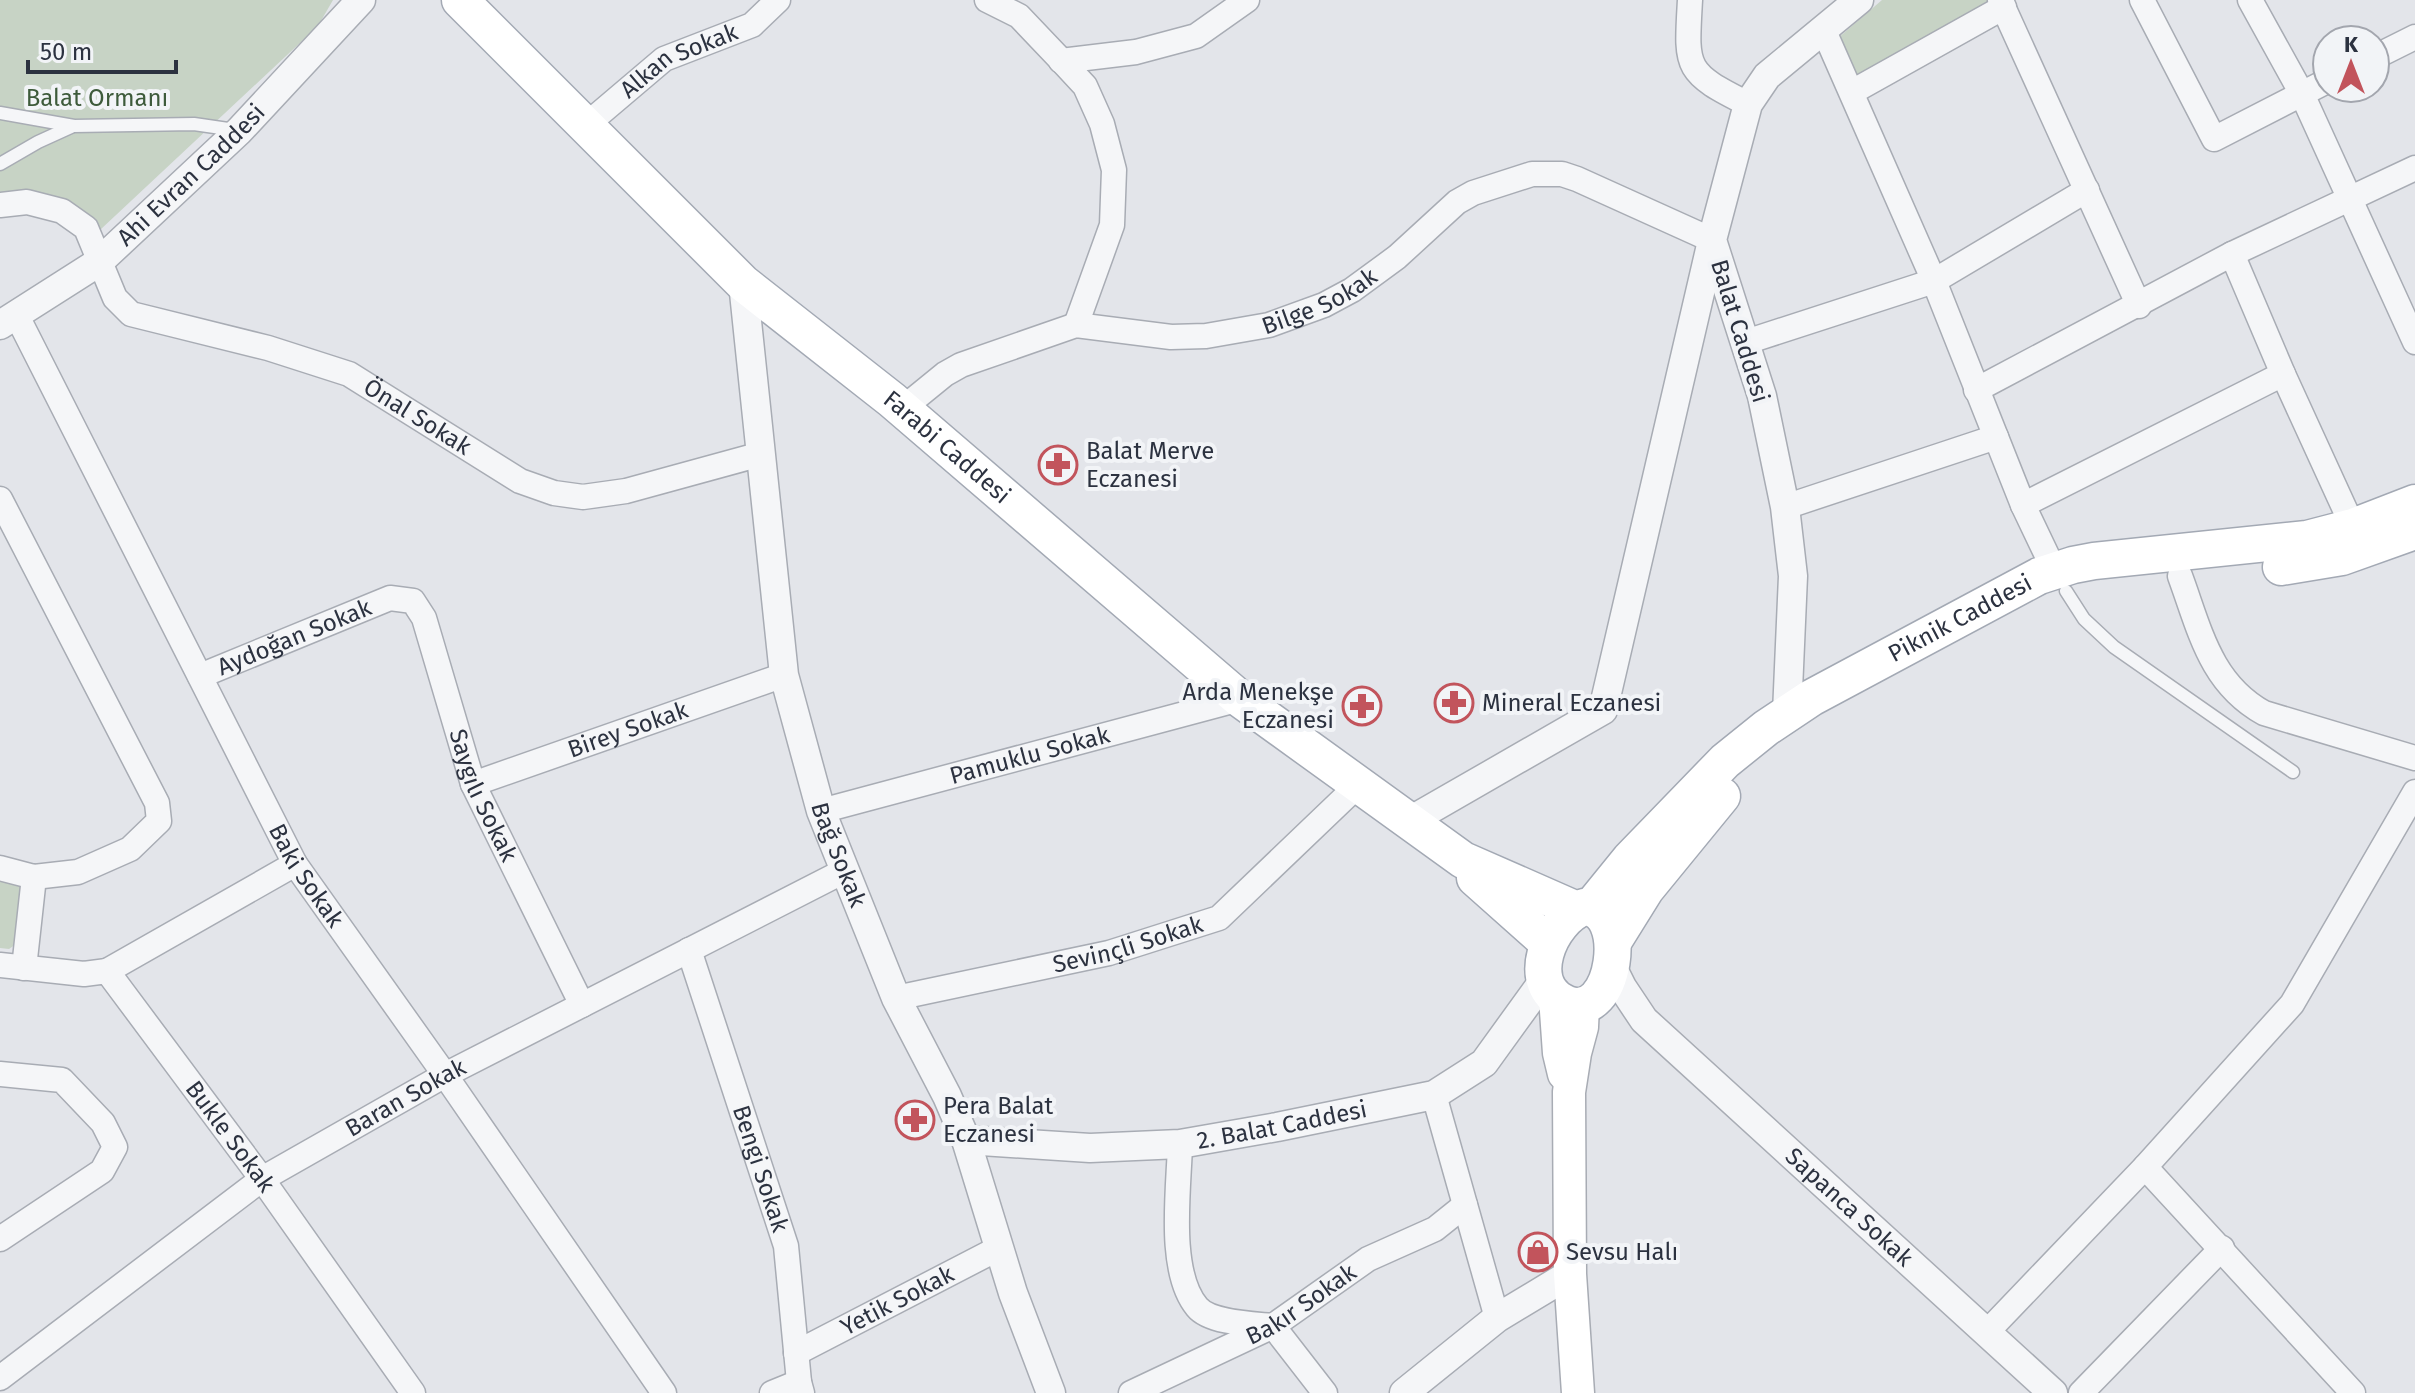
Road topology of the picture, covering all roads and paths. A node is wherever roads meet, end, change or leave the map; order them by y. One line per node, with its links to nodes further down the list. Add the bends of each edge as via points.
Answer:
1 (361, 0): 22 (street, Ahi Evran Caddesi)
2 (460, 0): 21 (main road, Farabi Caddesi)
3 (778, 0): 21 (street, Alkan Sokak, via 752,25 664,59)
4 (987, 0): 14 (street, via 1019,16)
5 (1247, 0): 14 (street, via 1196,36 1136,52)
6 (1690, 0): 18 (street, via 1687,48 1694,68)
7 (1859, 0): 11 (street, Balat Caddesi)
8 (2142, 0): 17 (street, via 2214,139)
9 (2250, 0): 17 (street)
10 (2002, 3): 16 (street); 25 (street)
11 (1824, 31): 16 (street); 18 (street, Balat Caddesi, via 1767,76)
12 (2415, 37): 13 (street)
13 (2391, 49)
14 (1061, 61): 35 (street, via 1085,86 1114,170 1112,225)
15 (2311, 89): 17 (street)
16 (1852, 92): 31 (street)
17 (2302, 94): 26 (street)
18 (1748, 104): 28 (street, Balat Caddesi)
19 (0, 113): 20 (lane)
20 (74, 126): 22 (lane, via 194,124); 23 (lane)
21 (585, 126): 32 (main road, Farabi Caddesi)
22 (239, 131): 30 (street, Ahi Evran Caddesi)
23 (0, 164)
24 (2415, 168): 26 (street)
25 (2087, 190): 31 (street); 33 (street)
26 (2348, 199): 29 (street); 37 (street)
27 (0, 205): 30 (street, Önal Sokak, via 27,202 62,211 86,228)
28 (1712, 240): 35 (street, Bilge Sokak, via 1577,179 1532,174 1465,197 1352,290 1269,325 1171,337); 36 (street, Balat Caddesi); 62 (street, via 1603,710)
29 (2232, 254): 33 (street); 38 (street)
30 (99, 262): 34 (street, Ahi Evran Caddesi); 42 (street, Önal Sokak, via 115,298 131,314 349,374 520,481 554,493 583,497 626,491)
31 (1934, 281): 36 (street); 39 (street)
32 (743, 283): 40 (main road, Farabi Caddesi); 42 (street, Bağ Sokak)
33 (2139, 306): 39 (street)
34 (8, 321): 53 (street, Baki Sokak)
35 (1076, 325): 40 (street, Bilge Sokak, via 961,365)
36 (1746, 342): 46 (street, Balat Caddesi)
37 (2415, 342)
38 (2283, 374): 45 (street); 47 (street)
39 (1976, 390): 41 (street)
40 (902, 409): 54 (main road, Farabi Caddesi)
41 (1996, 437): 45 (street); 46 (street)
42 (761, 454): 52 (street, Bağ Sokak)
43 (0, 499): 67 (street, via 157,803 159,821 130,849 78,872)
44 (2415, 503): 47 (main road, Piknik Caddesi)
45 (2023, 505): 50 (street)
46 (1785, 507): 55 (street, Balat Caddesi, via 1793,576)
47 (2353, 527): 50 (main road, Piknik Caddesi, via 2284,543 2094,561)
48 (2415, 531): 49 (main road, Piknik Caddesi, via 2314,563)
49 (2180, 576): 50 (main road, Piknik Caddesi, via 2104,583); 56 (street, via 2204,643 2224,680 2247,704)
50 (2060, 580): 55 (main road, Piknik Caddesi); 57 (lane, via 2084,619 2114,647); 71 (main road, Piknik Caddesi, via 2034,605 1803,730 1765,756 1726,790 1646,889)
51 (390, 598): 53 (street, Aydoğan Sokak); 58 (street, Saygılı Sokak, via 413,601 424,618)
52 (784, 675): 58 (street, Birey Sokak); 61 (street, Bağ Sokak)
53 (200, 676): 64 (street, Baki Sokak)
54 (1240, 699): 59 (main road, Farabi Caddesi); 61 (street, Pamuklu Sokak)
55 (1787, 713): 68 (main road, Piknik Caddesi, via 1717,769)
56 (2415, 758)
57 (2293, 772)
58 (473, 784): 76 (street, Saygılı Sokak)
59 (1357, 786): 62 (main road, Farabi Caddesi); 75 (street, Sevinçli Sokak, via 1219,918 1109,953)
60 (2415, 792): 83 (street, via 2292,1004)
61 (821, 811): 66 (street, Bağ Sokak)
62 (1408, 822): 63 (main road, Farabi Caddesi)
63 (1463, 860): 68 (main road); 69 (main road, via 1476,881)
64 (295, 864): 73 (street); 79 (street, Baki Sokak)
65 (0, 868): 67 (street)
66 (844, 871): 70 (street, Baran Sokak); 75 (street, Bağ Sokak)
67 (34, 877): 72 (street)
68 (1584, 908): 69 (main road, via 1567,916); 71 (main road, via 1599,911 1608,922)
69 (1548, 943): 74 (main road, via 1544,960)
70 (689, 950): 76 (street, Baran Sokak); 93 (street, Bengi Sokak, via 786,1246)
71 (1612, 953): 74 (main road, via 1607,984); 77 (street, Sapanca Sokak, via 1622,987)
72 (12, 966): 73 (street, via 84,974)
73 (107, 971): 84 (street, Bukle Sokak)
74 (1568, 996): 77 (street, Sapanca Sokak); 80 (street, 2. Balat Caddesi); 89 (main road, via 1559,1053 1569,1092)
75 (896, 998): 81 (street, Bağ Sokak)
76 (582, 1005): 79 (street, Baran Sokak)
77 (1644, 1020): 92 (street, Sapanca Sokak)
78 (0, 1074): 86 (street, via 62,1080 103,1123 115,1147 102,1171)
79 (445, 1075): 84 (street, Baran Sokak); 97 (street, Baki Sokak)
80 (1434, 1095): 82 (street, 2. Balat Caddesi); 85 (street)
81 (966, 1140): 82 (street, 2. Balat Caddesi, via 1090,1148); 87 (street, Bağ Sokak)
82 (1180, 1144): 91 (street, via 1181,1275 1197,1308 1221,1320)
83 (2145, 1167): 88 (street); 92 (street)
84 (262, 1179): 94 (street, Baran Sokak); 96 (street, Bukle Sokak)
85 (1465, 1205): 90 (street); 91 (street, Bakır Sokak, via 1435,1229 1368,1259)
86 (0, 1239)
87 (999, 1248): 93 (street, Yetik Sokak); 99 (street, Bağ Sokak)
88 (2222, 1248): 105 (street); 106 (street)
89 (1570, 1274): 90 (street); 103 (main road)
90 (1497, 1318): 102 (street)
91 (1273, 1326): 100 (street, Bakır Sokak); 101 (street)
92 (1988, 1331): 104 (street, Sapanca Sokak)
93 (796, 1353): 95 (street, Bengi Sokak)
94 (0, 1378)
95 (800, 1388): 98 (street)
96 (413, 1393)
97 (664, 1393)
98 (772, 1393)
99 (1051, 1393)
100 (1131, 1393)
101 (1325, 1393)
102 (1404, 1393)
103 (1578, 1393)
104 (2053, 1393)
105 (2081, 1393)
106 (2353, 1393)

